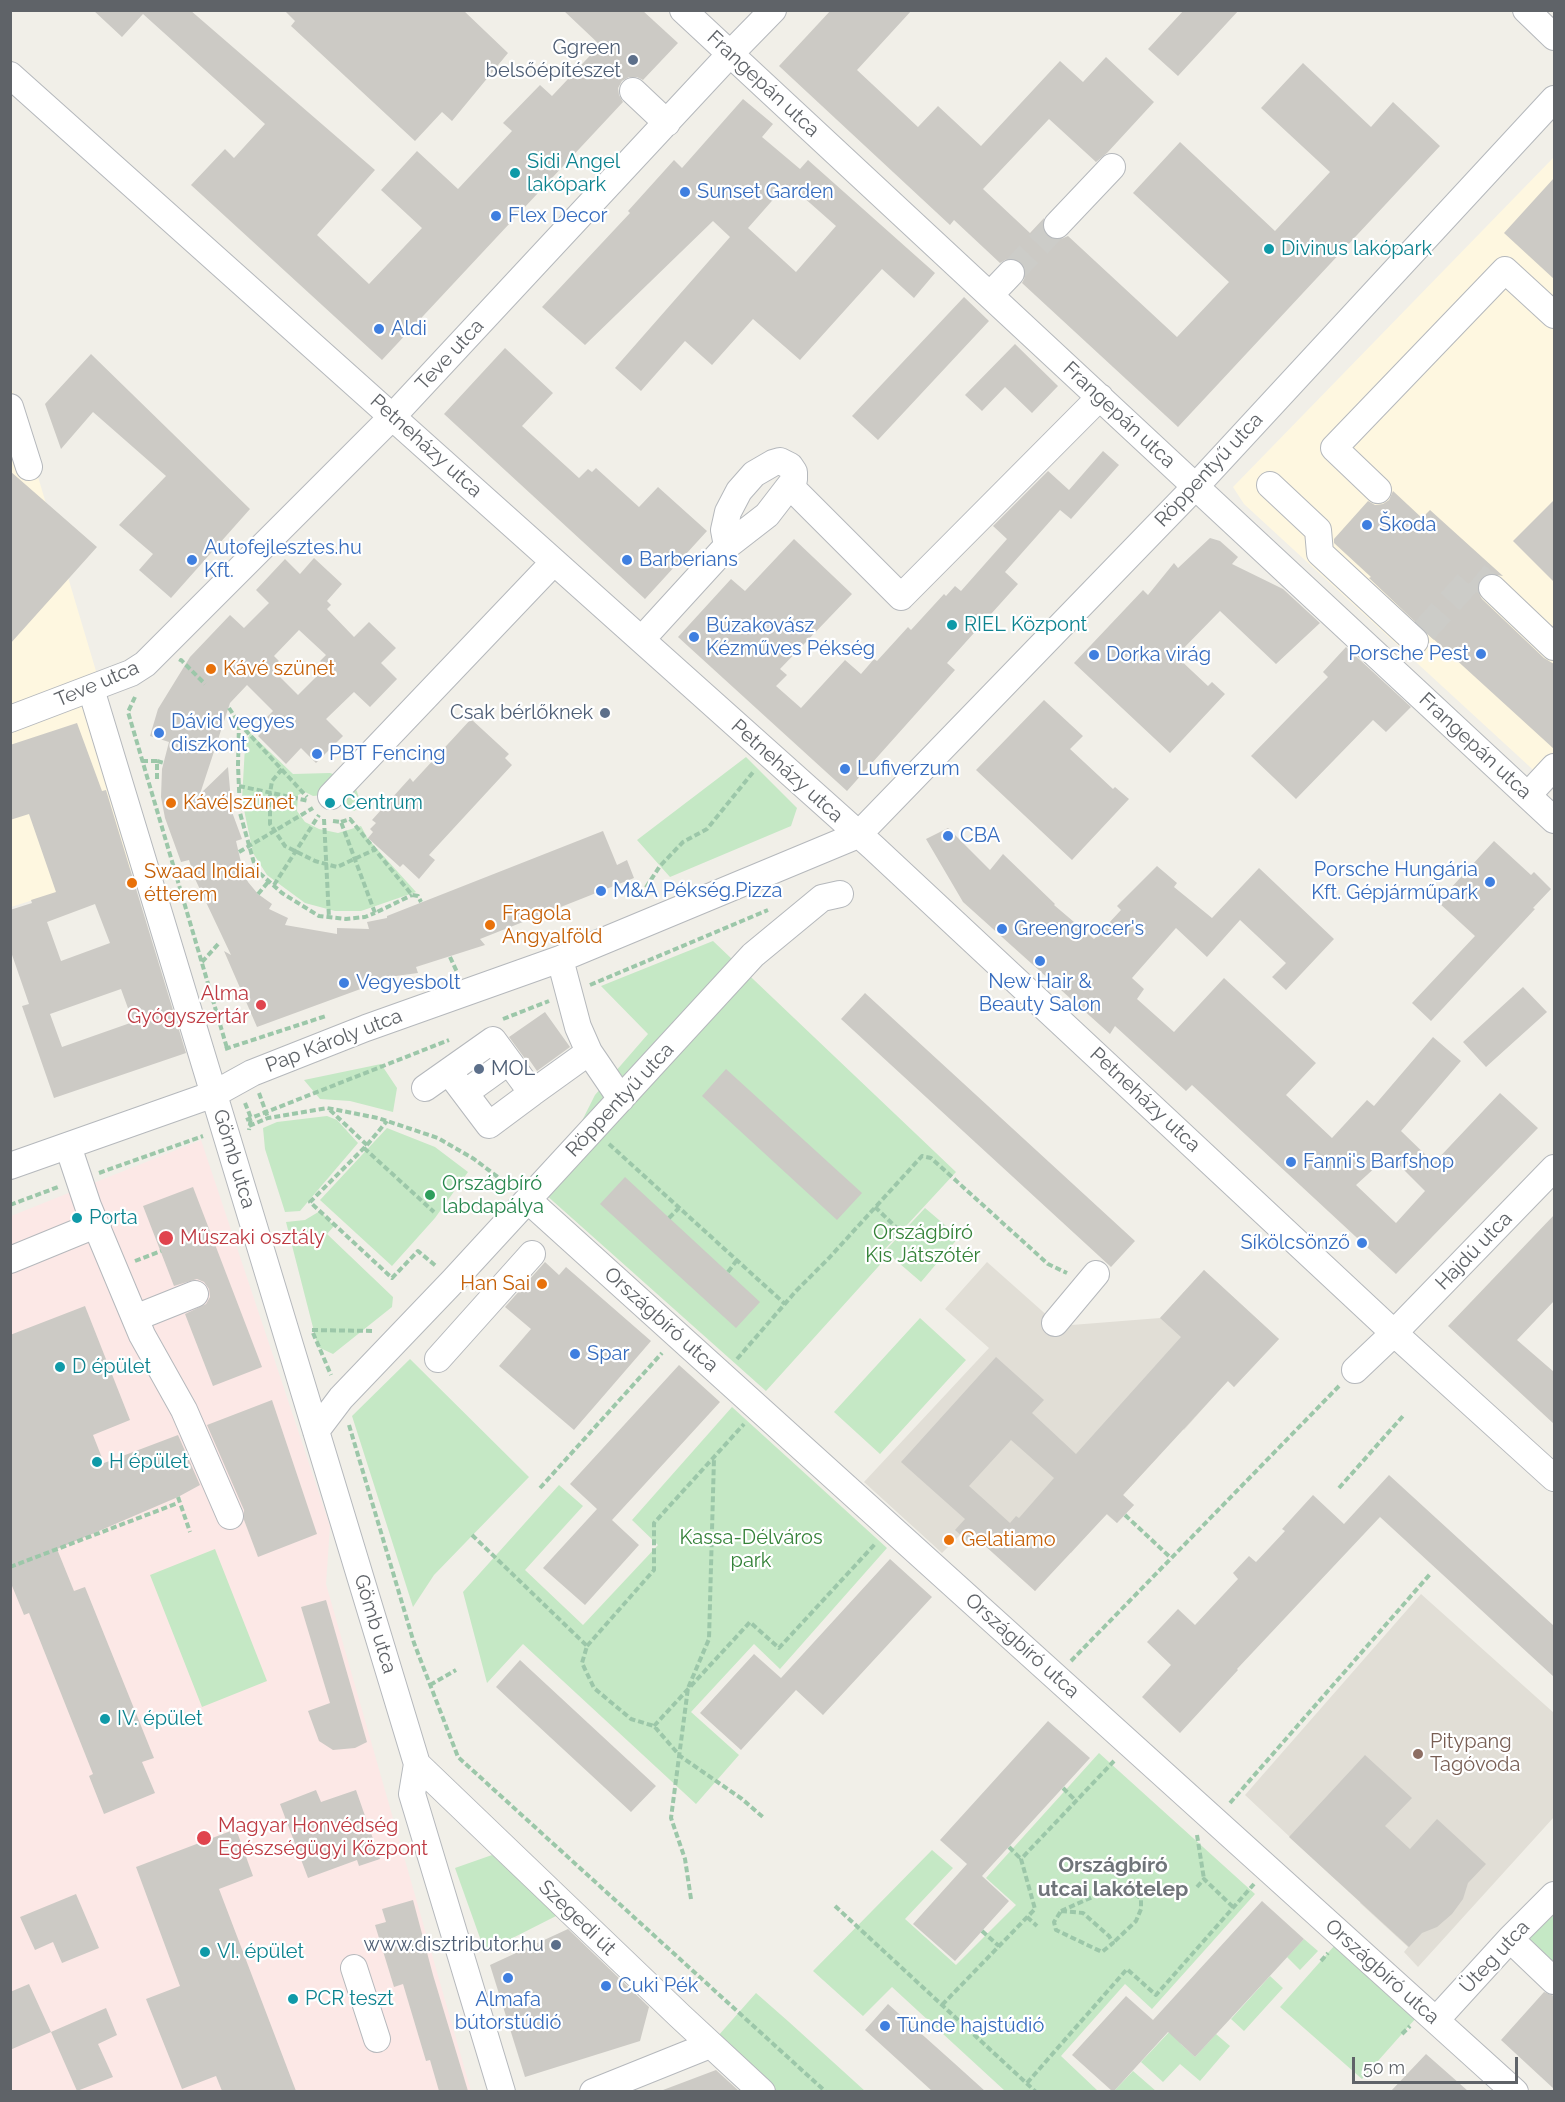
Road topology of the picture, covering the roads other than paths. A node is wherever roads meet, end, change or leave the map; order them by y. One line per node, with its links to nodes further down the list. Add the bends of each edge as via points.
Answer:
1 (683, 10): 5 (street, Frangepán utca)
2 (773, 10): 5 (street, Teve utca)
3 (1526, 10): 4 (street)
4 (1554, 37)
5 (731, 53): 9 (street, Teve utca); 13 (street, Frangepán utca)
6 (10, 75): 17 (street, Petneházy utca)
7 (633, 91): 9 (street)
8 (1554, 99): 21 (street, Röppentyű utca)
9 (667, 123): 17 (street, Teve utca)
10 (1112, 167): 11 (street)
11 (1057, 225)
12 (1011, 273): 13 (street)
13 (990, 295): 15 (street, Frangepán utca)
14 (1554, 315): 22 (street, via 1505,270 1334,448)
15 (1100, 397): 20 (street, via 901,597); 21 (street, Frangepán utca)
16 (10, 407): 18 (street)
17 (393, 416): 24 (street, Petneházy utca); 29 (street, Teve utca, via 145,664)
18 (29, 467)
19 (1270, 485): 28 (street, via 1318,530 1320,553 1419,636)
20 (790, 486): 23 (street, via 767,515); 23 (street, via 794,472 780,461 754,474 728,512 724,530)
21 (1196, 486): 28 (street, Frangepán utca); 35 (street, Röppentyű utca)
22 (1378, 490)
23 (727, 546): 26 (street)
24 (553, 562): 26 (street, Petneházy utca); 33 (street)
25 (1492, 588): 27 (street)
26 (642, 639): 35 (street, Petneházy utca)
27 (1554, 647)
28 (1390, 668): 32 (street, Frangepán utca)
29 (91, 689): 30 (street, Teve utca); 44 (street, Gömb utca)
30 (10, 719)
31 (1554, 767): 32 (street)
32 (1528, 795): 34 (street, Frangepán utca)
33 (320, 808)
34 (1554, 820)
35 (858, 835): 37 (street, Pap Károly utca); 57 (street, Petneházy utca)
36 (840, 894): 45 (street, Röppentyű utca, via 822,898 753,955)
37 (560, 958): 38 (street, via 578,1027); 44 (street, Pap Károly utca, via 366,1028 252,1073)
38 (589, 1052): 43 (street); 45 (street)
39 (508, 1062): 40 (street, via 493,1040); 42 (street); 43 (street)
40 (449, 1072): 41 (street); 42 (street)
41 (425, 1088)
42 (465, 1093): 43 (street, via 489,1125)
43 (532, 1093)
44 (214, 1094): 46 (street, Pap Károly utca); 60 (street, Gömb utca)
45 (621, 1099): 49 (street, Röppentyű utca)
46 (68, 1146): 47 (street, Pap Károly utca); 50 (street)
47 (10, 1166)
48 (1554, 1168): 57 (street, Hajdú utca)
49 (528, 1200): 60 (street, Röppentyű utca, via 340,1398); 68 (street, Országbíró utca)
50 (98, 1228): 52 (street, via 88,1228); 55 (street)
51 (532, 1254): 58 (street)
52 (10, 1260)
53 (1092, 1279): 56 (street)
54 (195, 1294): 55 (street)
55 (135, 1318): 62 (street, via 184,1410)
56 (1056, 1323)
57 (1394, 1333): 59 (street, Hajdú utca); 61 (street, Petneházy utca)
58 (438, 1359)
59 (1354, 1370)
60 (316, 1431): 63 (street, Gömb utca)
61 (1554, 1478)
62 (230, 1516)
63 (417, 1764): 70 (street, Szegedi út); 71 (street, via 412,1794)
64 (1553, 1899): 65 (street, Üteg utca)
65 (1510, 1939): 67 (street); 68 (street, Üteg utca)
66 (354, 1968): 69 (street)
67 (1554, 1981)
68 (1436, 2020): 74 (street, Országbíró utca)
69 (377, 2039)
70 (710, 2045): 72 (street); 73 (street, Szegedi út)
71 (502, 2091)
72 (593, 2091)
73 (762, 2091)
74 (1515, 2091)

